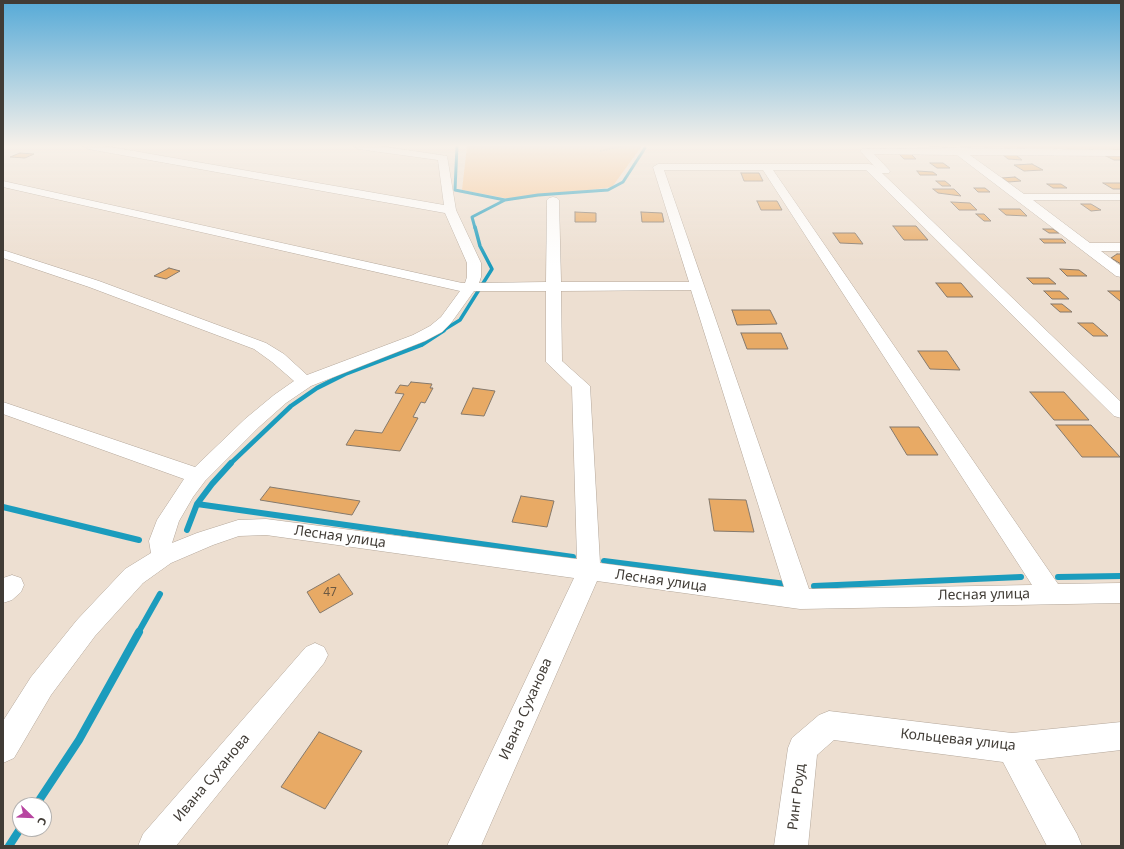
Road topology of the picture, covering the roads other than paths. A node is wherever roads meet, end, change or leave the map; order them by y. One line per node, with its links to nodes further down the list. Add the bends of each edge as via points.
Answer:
1 (10, 186): 20 (street)
2 (312, 186): 13 (street)
3 (447, 186): 13 (street)
4 (664, 186): 19 (street)
5 (778, 186): 28 (street)
6 (888, 186): 23 (street)
7 (900, 186): 9 (street)
8 (1005, 186): 10 (street)
9 (910, 195)
10 (1021, 197): 11 (street); 14 (street)
11 (1121, 197)
12 (553, 200): 18 (street)
13 (450, 210): 20 (street, via 474,263 474,277)
14 (1087, 247): 15 (street); 17 (street)
15 (1121, 247)
16 (3, 254): 21 (street, via 94,284 260,346)
17 (1121, 273)
18 (553, 286): 19 (street); 20 (street); 26 (street, via 554,362 581,386)
19 (697, 286): 29 (street)
20 (470, 287): 21 (street, via 446,320 436,329)
21 (305, 382): 24 (street, via 252,423)
22 (3, 408): 24 (street)
23 (1121, 412)
24 (198, 476): 25 (street, via 168,520 160,541)
25 (163, 557): 26 (street, Лесная улица, via 238,528 266,527); 32 (street, Лесная улица, via 134,576 86,628 41,686)
26 (588, 571): 29 (street, Лесная улица); 36 (street, Ивана Суханова)
27 (1121, 593): 28 (street, Лесная улица)
28 (1051, 594): 29 (street, Лесная улица)
29 (800, 599)
30 (315, 655): 35 (street, Ивана Суханова)
31 (1121, 736): 34 (street, Кольцевая улица)
32 (3, 748)
33 (803, 748): 34 (street, Кольцевая улица, via 829,725); 37 (street, Ринг Роуд)
34 (1012, 748): 38 (street)
35 (155, 846)
36 (464, 846)
37 (791, 846)
38 (1065, 846)

